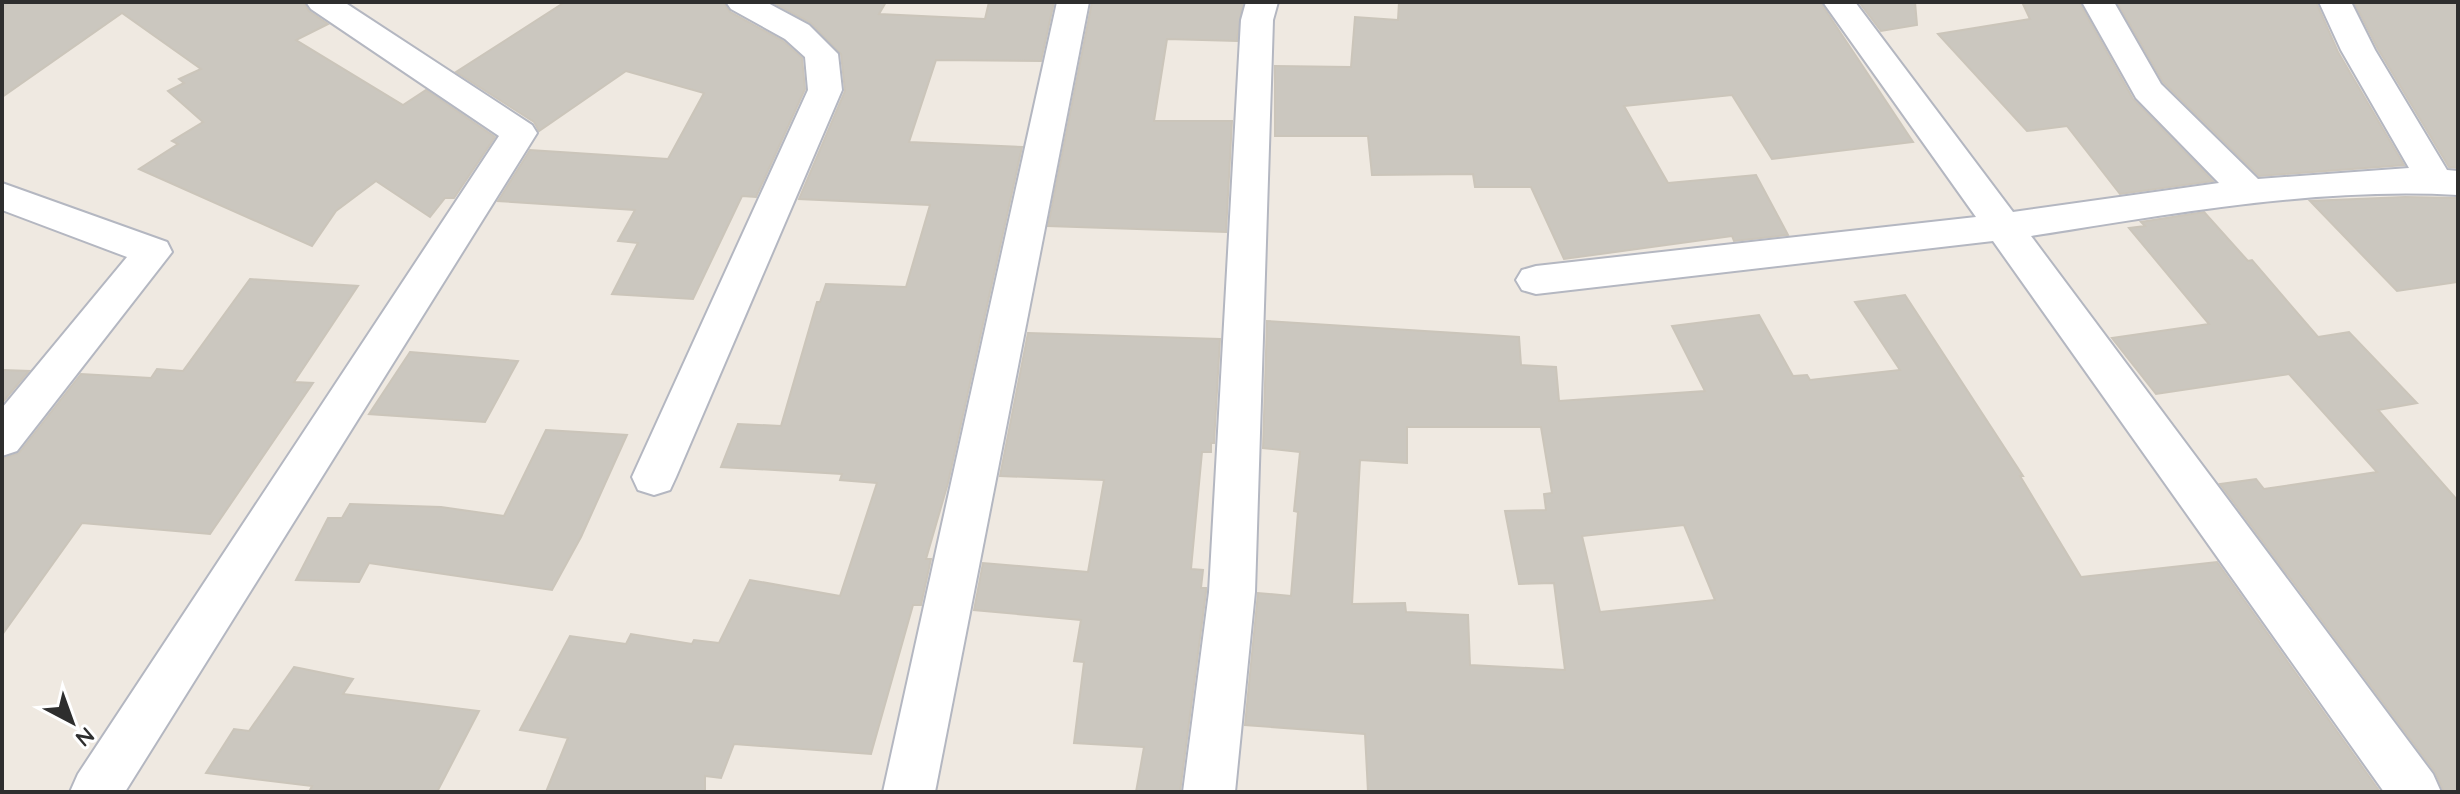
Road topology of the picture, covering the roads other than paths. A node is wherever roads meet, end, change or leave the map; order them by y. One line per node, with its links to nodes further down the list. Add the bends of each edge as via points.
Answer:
1 (322, 2): 15 (street, via 519,133)
2 (742, 2): 14 (street, via 797,32 821,54 825,90)
3 (1073, 2): 16 (street)
4 (1262, 2): 17 (street, via 1257,20 1232,592)
5 (1839, 2): 11 (street)
6 (2098, 2): 9 (street, via 2148,90)
7 (2335, 2): 8 (street, via 2358,50)
8 (2446, 182): 9 (street, via 2392,179)
9 (2249, 192): 11 (street)
10 (2, 196): 13 (street, via 153,252)
11 (2004, 227): 12 (street); 18 (street)
12 (1536, 280)
13 (2, 439)
14 (654, 477)
15 (96, 792)
16 (909, 792)
17 (1209, 792)
18 (2415, 792)

